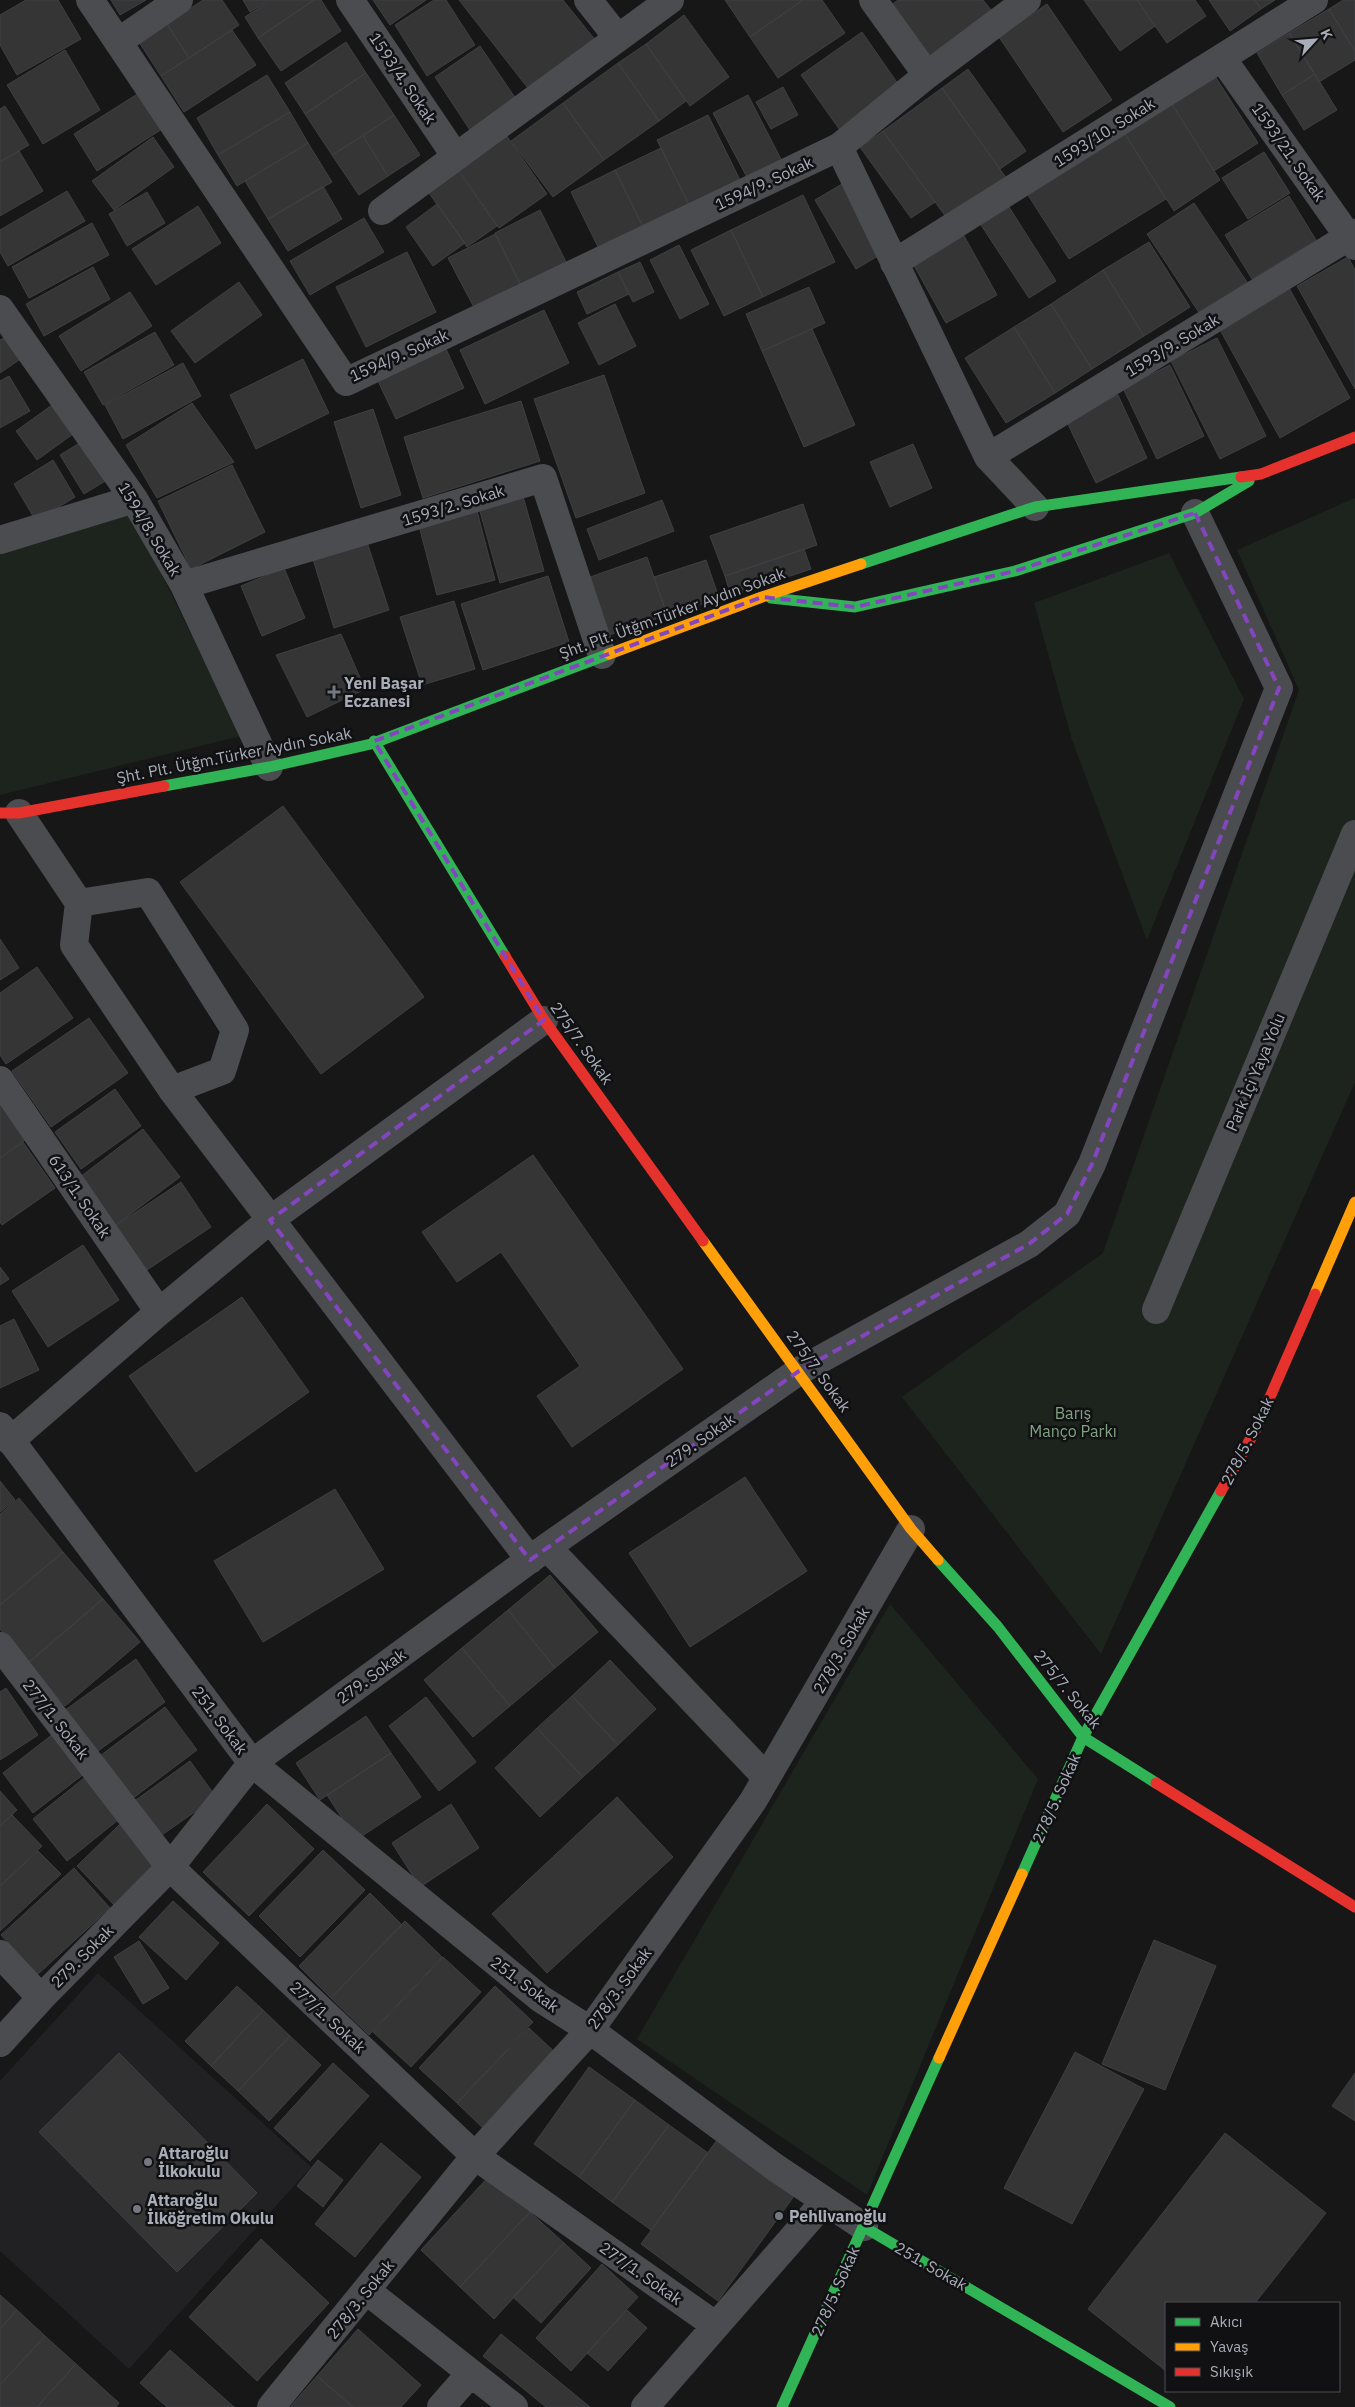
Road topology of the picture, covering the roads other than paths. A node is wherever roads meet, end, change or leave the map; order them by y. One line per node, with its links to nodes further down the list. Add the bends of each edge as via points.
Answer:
1 (90, 0): 10 (street, 1594/9. Sokak)
2 (179, 0): 10 (street)
3 (350, 0): 14 (street, 1593/4. Sokak)
4 (588, 0): 9 (street)
5 (670, 0): 9 (street)
6 (873, 0): 12 (street)
7 (1027, 0): 12 (street)
8 (1314, 0): 11 (street, 1593/10. Sokak)
9 (618, 38): 14 (street)
10 (118, 42): 13 (street, 1594/9. Sokak, via 346,382)
11 (1222, 58): 16 (street, 1593/21. Sokak); 17 (street, 1593/10. Sokak)
12 (927, 75): 13 (street)
13 (839, 147): 17 (street)
14 (456, 157): 15 (street)
15 (382, 211)
16 (1353, 239): 20 (street, 1593/9. Sokak)
17 (894, 263): 20 (street)
18 (0, 309): 22 (street, 1594/8. Sokak)
19 (1355, 438): 21 (street, Şht. Plt. Ütğm.Türker Aydın Sokak)
20 (988, 457): 23 (street)
21 (1261, 474): 23 (street, Şht. Plt. Ütğm.Türker Aydın Sokak); 24 (street)
22 (134, 499): 25 (street); 26 (street, 1594/8. Sokak)
23 (1035, 507): 27 (street, Şht. Plt. Ütğm.Türker Aydın Sokak)
24 (1195, 513): 27 (street, via 1015,571 855,607); 41 (street, 279. Sokak, via 1279,688 1092,1164 1067,1214 1029,1244)
25 (0, 540)
26 (184, 585): 28 (street, 1593/2. Sokak, via 543,478); 30 (street, 1594/8. Sokak)
27 (762, 597): 28 (street, Şht. Plt. Ütğm.Türker Aydın Sokak)
28 (602, 655): 29 (street, Şht. Plt. Ütğm.Türker Aydın Sokak)
29 (374, 741): 30 (street, Şht. Plt. Ütğm.Türker Aydın Sokak); 34 (street, 275/7. Sokak)
30 (269, 767): 31 (street, Şht. Plt. Ütğm.Türker Aydın Sokak)
31 (10, 813): 33 (street)
32 (1355, 834): 39 (street, Park İçi Yaya Yolu)
33 (78, 903): 36 (street, via 74,945); 36 (street, via 148,892 235,1030 222,1071)
34 (544, 1020): 38 (street); 41 (street, 275/7. Sokak)
35 (0, 1080): 40 (street, 613/1. Sokak)
36 (172, 1090): 38 (street)
37 (1355, 1202): 46 (street, 278/5. Sokak, via 1256,1429)
38 (270, 1220): 40 (street); 44 (street)
39 (1156, 1310)
40 (159, 1312): 42 (street)
41 (799, 1371): 43 (street, 275/7. Sokak); 44 (street, 279. Sokak)
42 (5, 1434): 47 (street, 251. Sokak)
43 (911, 1529): 46 (street, 275/7. Sokak, via 998,1627); 48 (street, 278/3. Sokak)
44 (538, 1554): 47 (street, 279. Sokak); 48 (street)
45 (0, 1646): 49 (street, 277/1. Sokak)
46 (1083, 1738): 50 (street, 275/7. Sokak); 57 (street, 278/5. Sokak)
47 (252, 1763): 49 (street, 279. Sokak); 53 (street, 251. Sokak, via 541,1999)
48 (766, 1778): 53 (street, 278/3. Sokak, via 753,1801)
49 (170, 1867): 52 (street, 279. Sokak); 55 (street, 277/1. Sokak)
50 (1355, 1907)
51 (0, 1954): 52 (street)
52 (41, 1998): 54 (street, 279. Sokak)
53 (590, 2030): 55 (street, 278/3. Sokak); 56 (street, 251. Sokak)
54 (0, 2043)
55 (475, 2156): 58 (street, 278/3. Sokak); 59 (street, 277/1. Sokak)
56 (825, 2201): 57 (street, 251. Sokak); 59 (street)
57 (864, 2227): 65 (street, 278/5. Sokak); 66 (street, 251. Sokak)
58 (367, 2291): 60 (street); 61 (street, 278/3. Sokak)
59 (715, 2325): 64 (street)
60 (470, 2374): 62 (street); 63 (street)
61 (271, 2407)
62 (441, 2407)
63 (514, 2407)
64 (645, 2407)
65 (782, 2407)
66 (1170, 2407)

